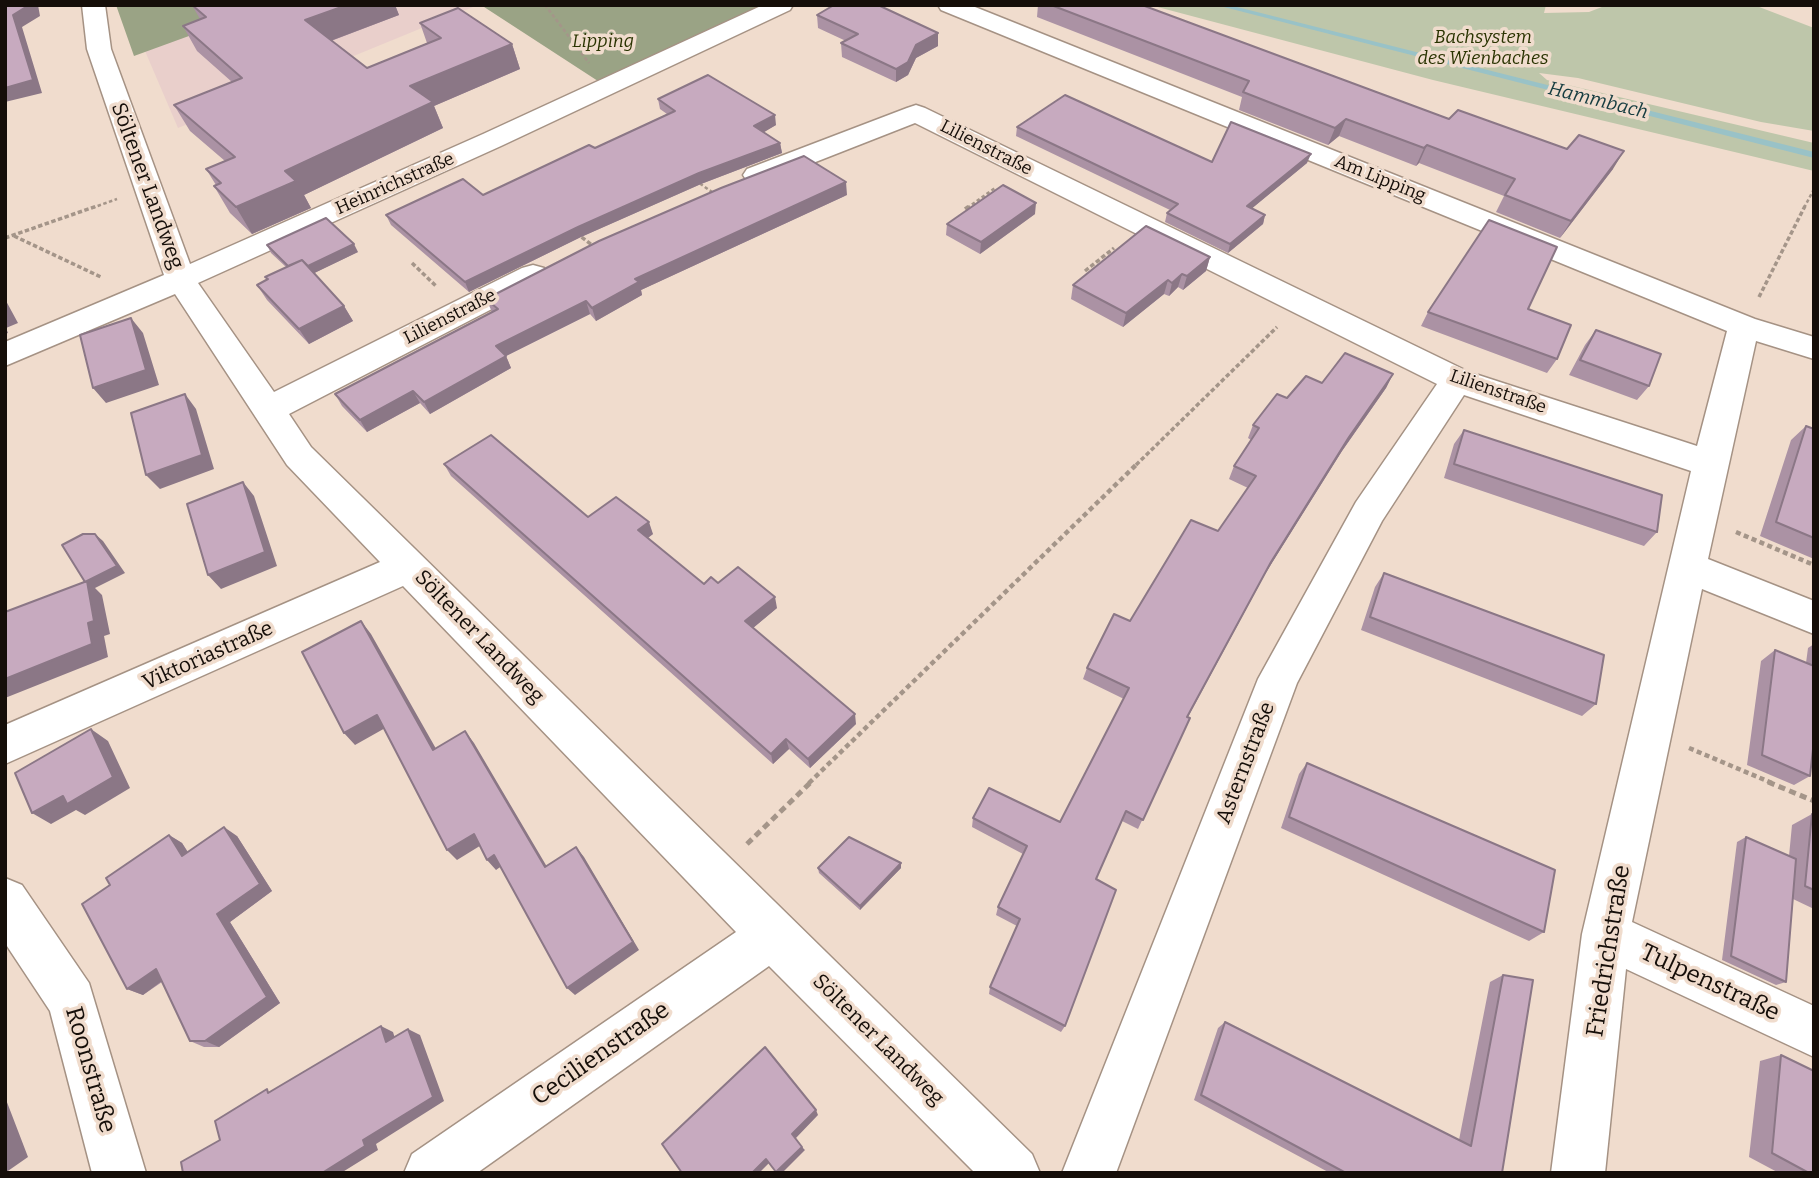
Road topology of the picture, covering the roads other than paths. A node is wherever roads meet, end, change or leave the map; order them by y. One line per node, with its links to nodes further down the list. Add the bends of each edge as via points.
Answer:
1 (93, 5): 6 (street, Söltener Landweg, via 100,49)
2 (782, 5): 6 (street, Heinrichstraße)
3 (949, 5): 7 (street, Am Lipping)
4 (702, 185): 10 (street, Lilienstraße, via 916,113)
5 (582, 237): 11 (street, Lilienstraße)
6 (181, 280): 9 (street, Heinrichstraße); 11 (street, Söltener Landweg)
7 (1745, 326): 8 (street, Am Lipping); 12 (street, Friedrichstraße)
8 (1814, 348)
9 (5, 355)
10 (1457, 380): 12 (street, Lilienstraße); 24 (street, Asternstraße, via 1369,512 1278,679)
11 (269, 410): 13 (street, Söltener Landweg, via 299,456)
12 (1710, 464): 14 (street, Friedrichstraße)
13 (410, 566): 16 (street, Viktoriastraße); 19 (street, Söltener Landweg)
14 (1689, 568): 15 (street); 18 (street, Friedrichstraße)
15 (1814, 618)
16 (5, 746)
17 (5, 901): 21 (street, Roonstraße, via 72,1000)
18 (1606, 934): 20 (street, Tulpenstraße); 25 (street, Friedrichstraße)
19 (772, 935): 22 (street, Cecilienstraße); 23 (street, Söltener Landweg)
20 (1814, 1032)
21 (119, 1173)
22 (431, 1173)
23 (1013, 1173)
24 (1088, 1173)
25 (1578, 1173)

